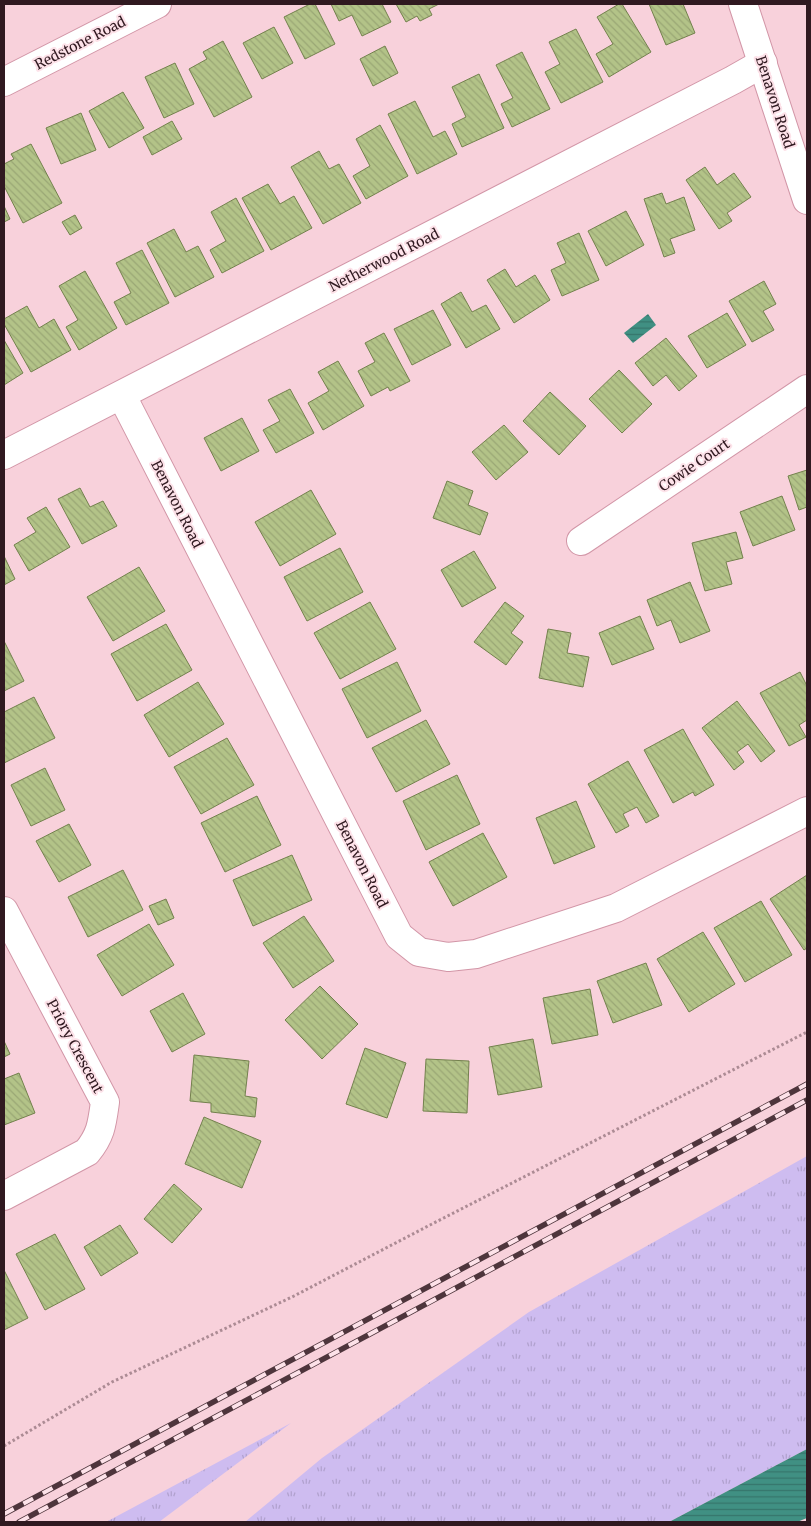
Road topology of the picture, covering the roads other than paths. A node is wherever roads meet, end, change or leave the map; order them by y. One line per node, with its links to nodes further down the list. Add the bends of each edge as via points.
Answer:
1 (157, 4): 4 (street, Redstone Road)
2 (742, 4): 3 (street, Benavon Road)
3 (763, 63): 5 (street, Benavon Road); 7 (street, Netherwood Road)
4 (4, 82)
5 (807, 200)
6 (807, 389): 9 (street, Cowie Court)
7 (122, 396): 8 (street, Netherwood Road); 10 (street, Benavon Road, via 399,936 419,952 448,957 476,954 616,908)
8 (4, 455)
9 (580, 540)
10 (807, 811)
11 (4, 911): 12 (street, Priory Crescent, via 105,1102 102,1128 87,1152)
12 (4, 1196)

